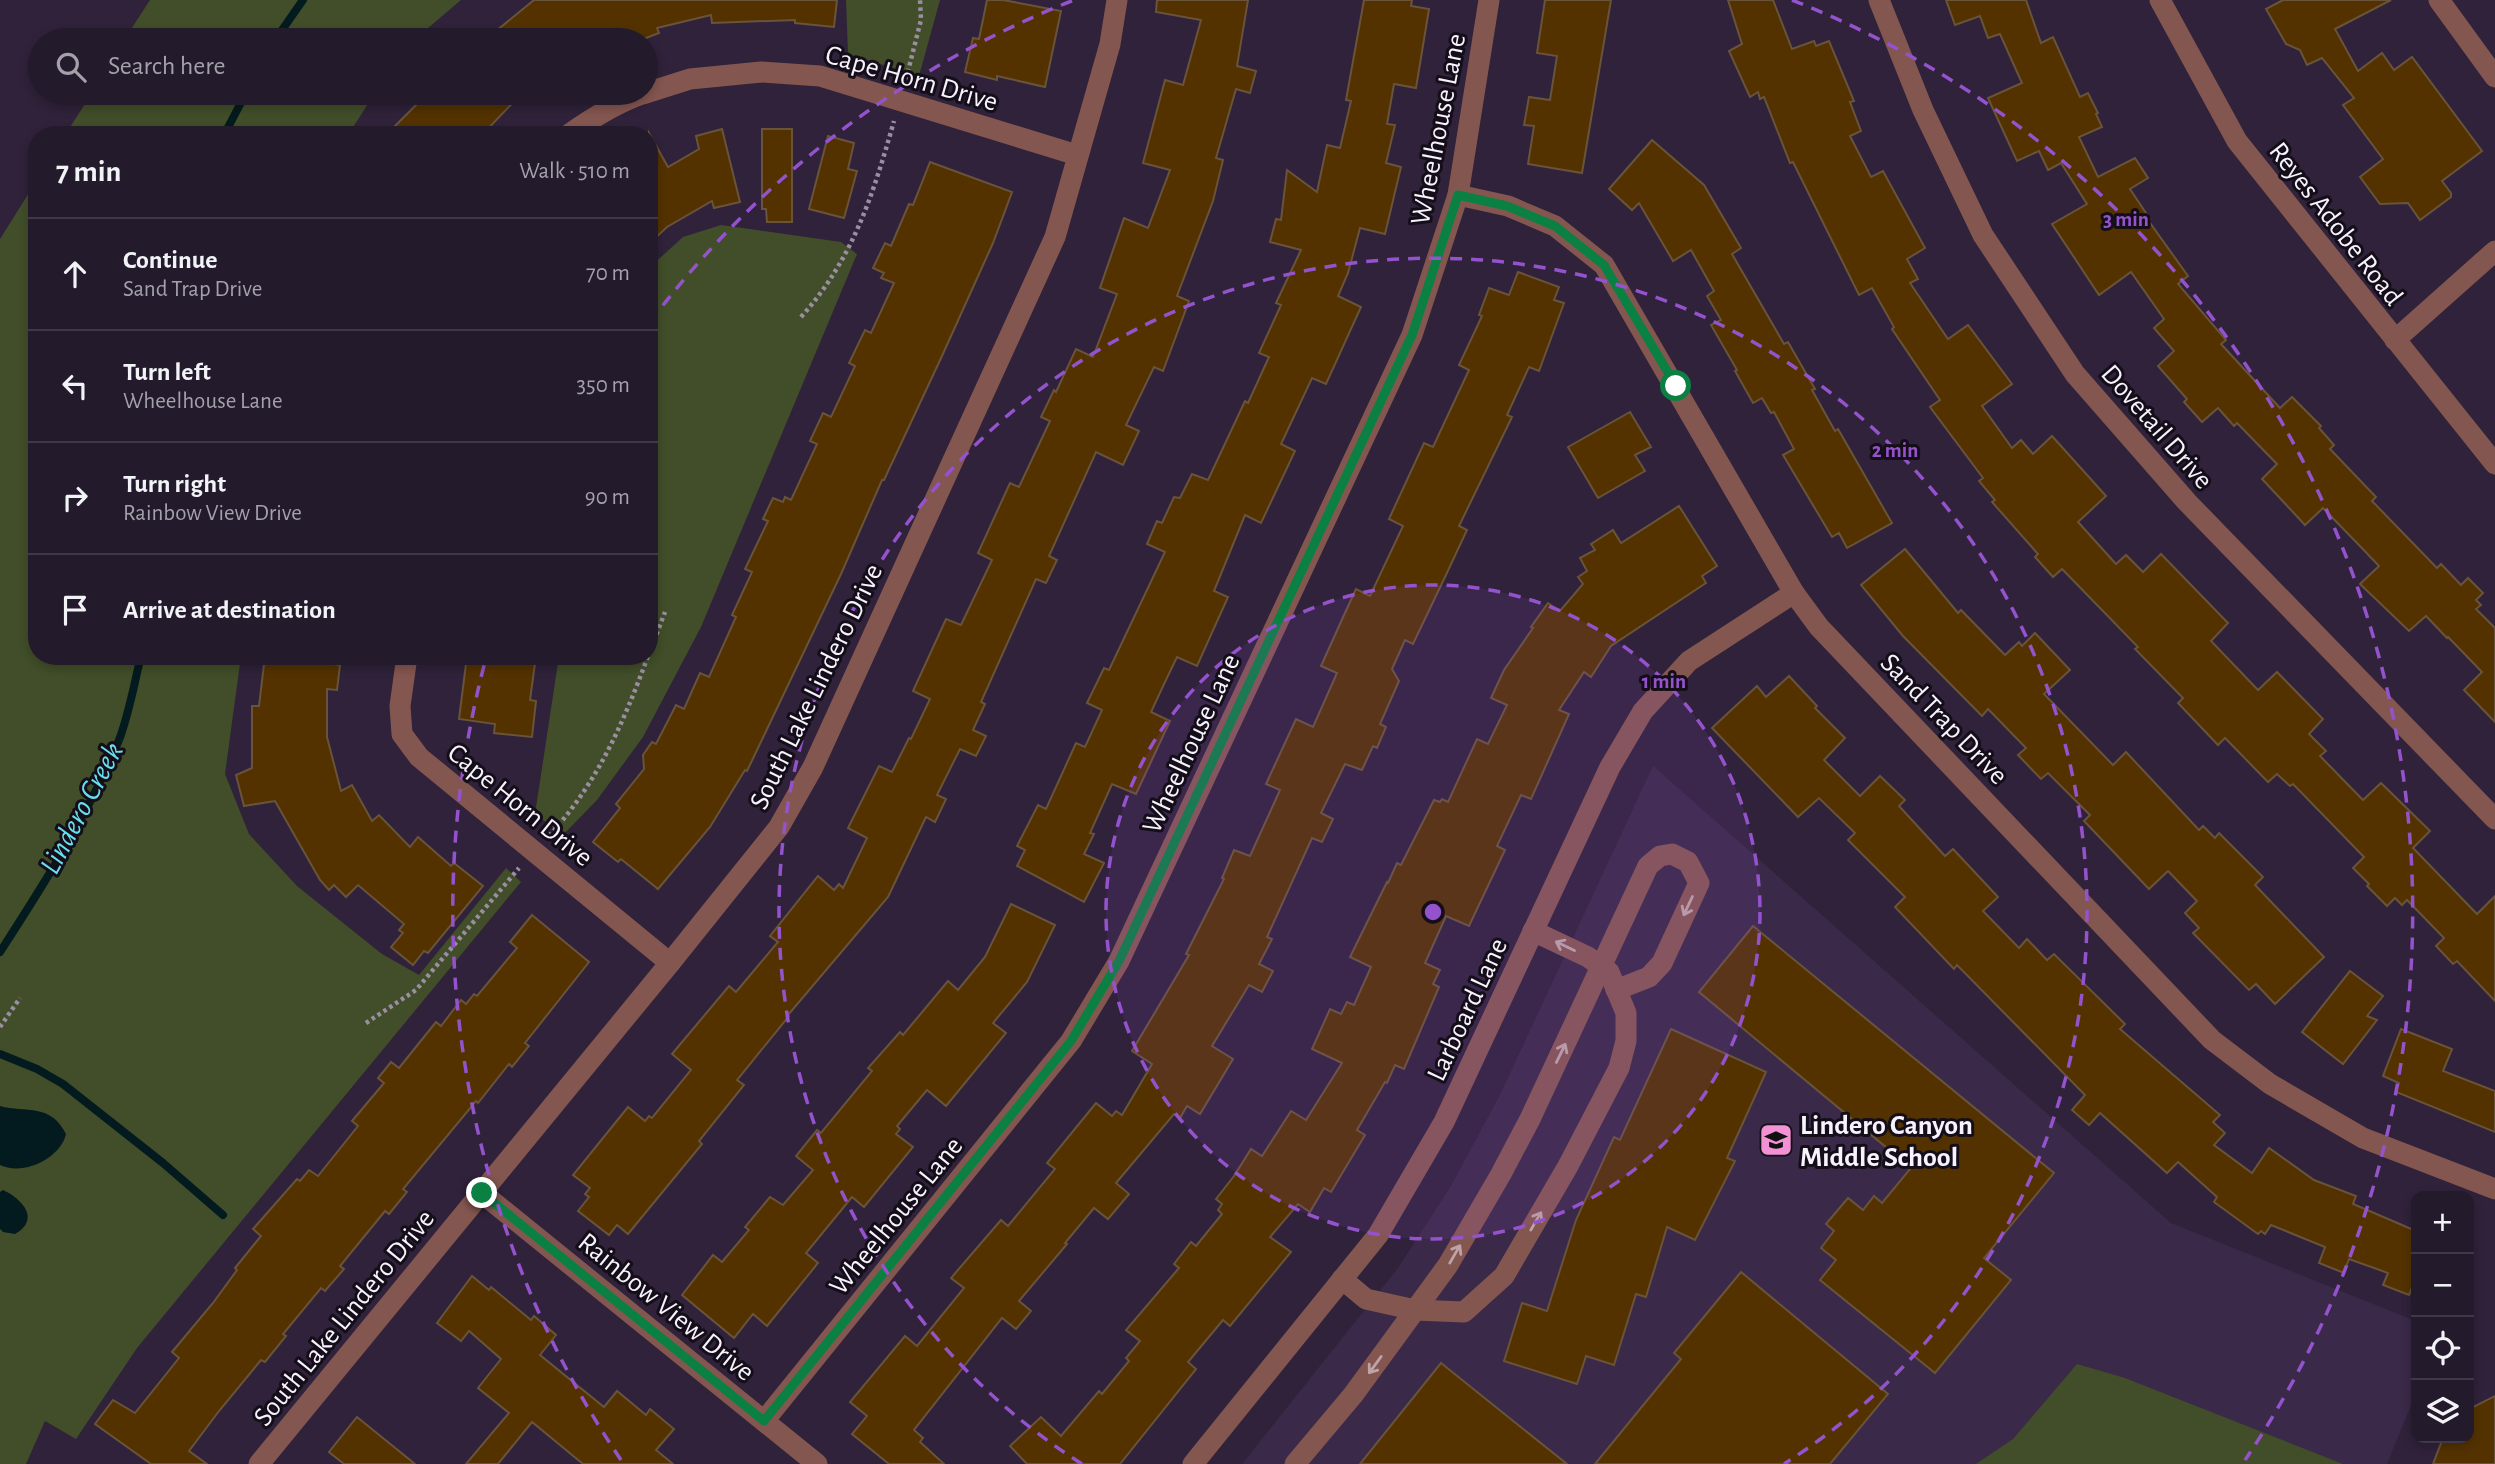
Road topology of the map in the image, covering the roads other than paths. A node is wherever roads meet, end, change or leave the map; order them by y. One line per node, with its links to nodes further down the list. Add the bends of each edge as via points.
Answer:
1 (1118, 0): 10 (street, South Lake Lindero Drive, via 1110,44)
2 (1489, 0): 11 (street, Wheelhouse Lane)
3 (1879, 0): 17 (street, Dovetail Drive, via 1923,110 1983,235 2075,374 2187,502)
4 (2160, 0): 13 (street, Reyes Adobe Road, via 2237,141)
5 (2439, 0): 6 (street)
6 (2495, 77)
7 (658, 89): 10 (street, Cape Horn Drive, via 690,79 761,72 820,76)
8 (615, 105): 9 (street, Cape Horn Drive)
9 (582, 126)
10 (1077, 155): 19 (street, South Lake Lindero Drive, via 1055,237 813,767 779,827)
11 (1458, 195): 15 (street, Sand Trap Drive, via 1507,206 1555,226 1604,265); 26 (street, Wheelhouse Lane, via 1412,335 1119,961 1071,1041)
12 (2495, 251): 13 (street)
13 (2395, 340): 14 (street, Reyes Adobe Road)
14 (2495, 464)
15 (1794, 593): 18 (street, Larboard Lane, via 1689,661 1643,711 1610,767); 22 (street, Sand Trap Drive, via 1819,627 2212,1040 2270,1084 2363,1138)
16 (406, 665): 19 (street, Cape Horn Drive, via 400,706 402,734 419,757)
17 (2495, 819)
18 (1533, 931): 20 (street, one-way to 18); 24 (street, Larboard Lane, via 1444,1122 1378,1235)
19 (670, 963): 23 (street, South Lake Lindero Drive)
20 (1602, 967): 21 (street); 21 (street, one-way to 21, via 1648,866 1672,853 1688,862 1699,883 1662,963 1649,977); 25 (street, one-way to 20, via 1448,1265 1501,1174)
21 (1616, 990): 25 (street, one-way to 21, via 1464,1312 1504,1276 1619,1068 1626,1041 1626,1013)
22 (2495, 1189)
23 (482, 1193): 26 (street, Rainbow View Drive); 27 (street, South Lake Lindero Drive)
24 (1342, 1279): 25 (street, via 1366,1299); 29 (street, Larboard Lane)
25 (1415, 1310): 30 (street, one-way to 30)
26 (764, 1421): 28 (street, Rainbow View Drive)
27 (259, 1464)
28 (817, 1464)
29 (1193, 1464)
30 (1295, 1464)

